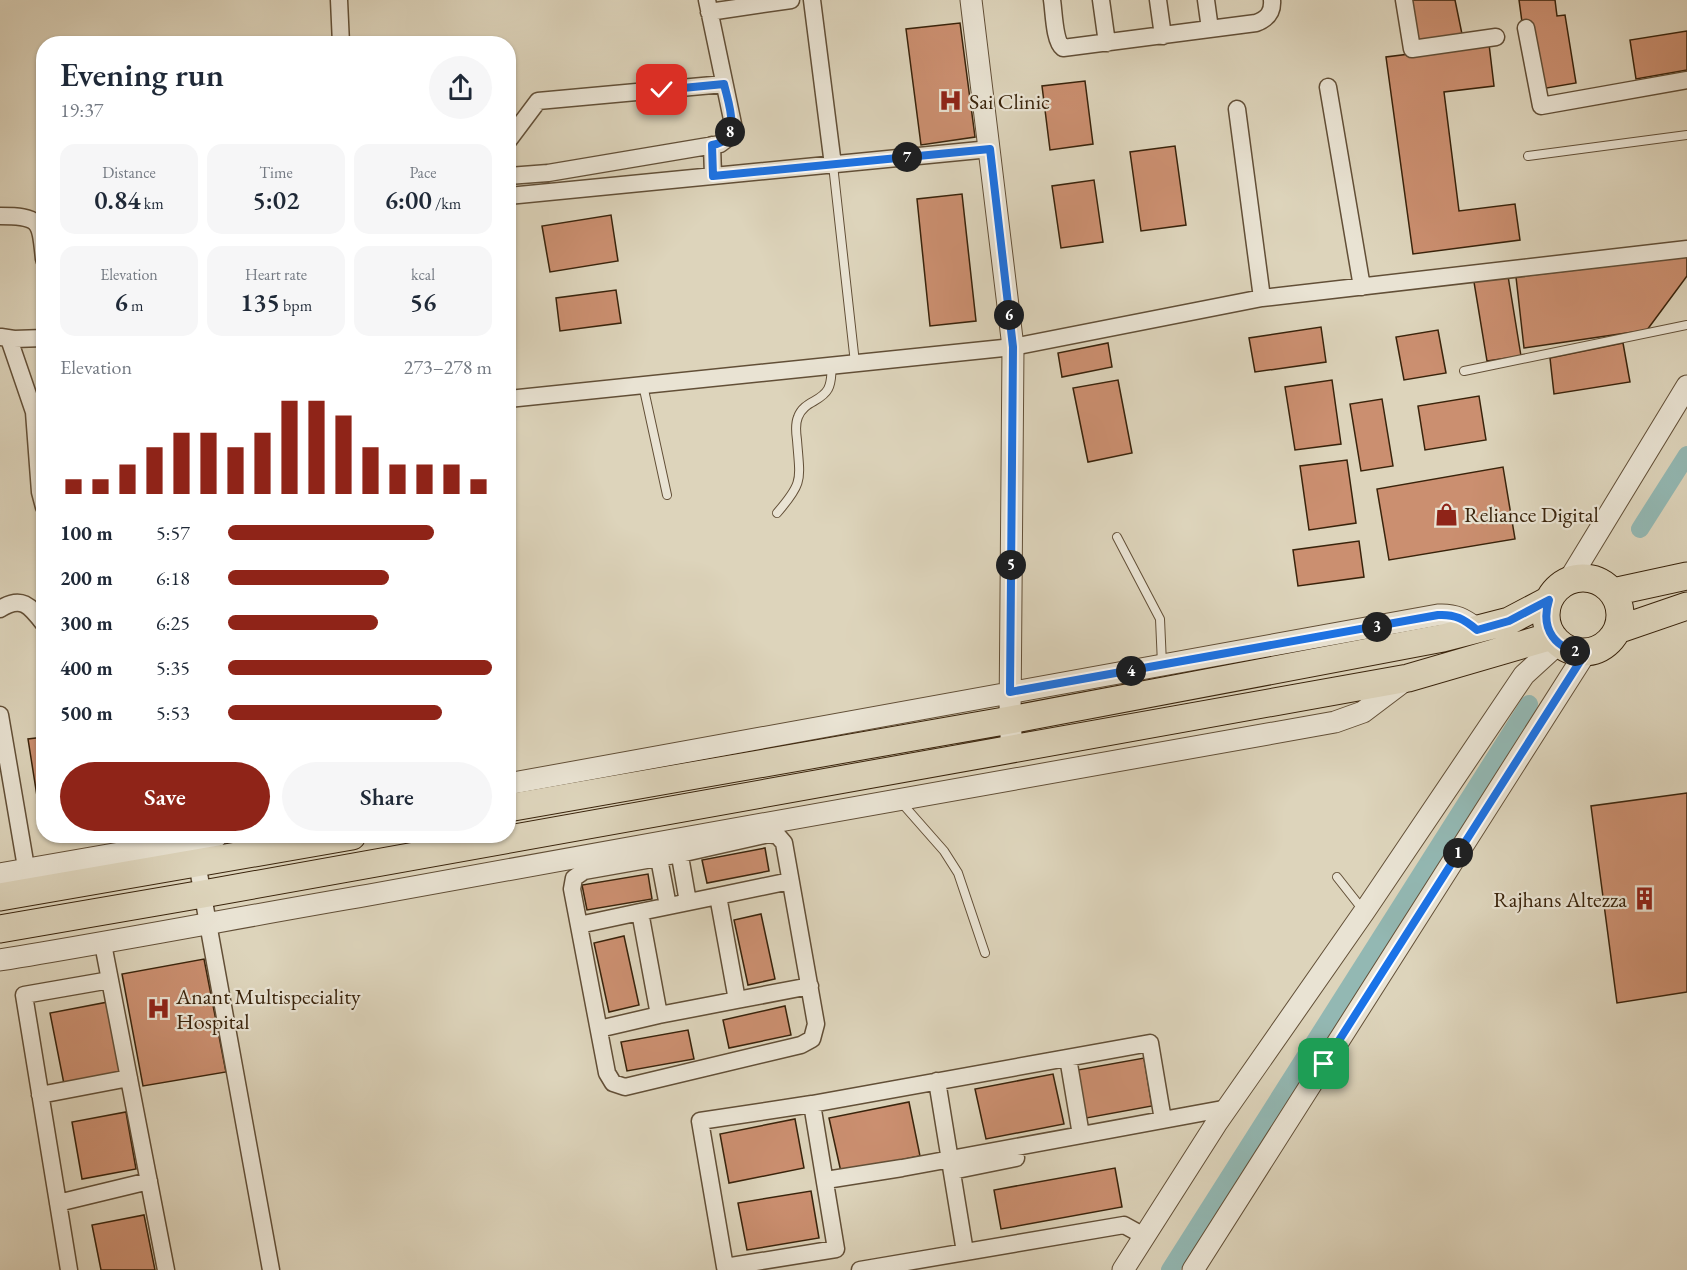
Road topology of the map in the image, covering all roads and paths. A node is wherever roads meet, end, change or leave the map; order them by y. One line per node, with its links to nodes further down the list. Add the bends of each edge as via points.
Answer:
1 (339, 0): 14 (street)
2 (791, 0): 11 (street)
3 (812, 0): 27 (street)
4 (971, 0): 25 (street)
5 (1052, 0): 17 (street, via 1059,45 1069,48)
6 (1101, 0): 17 (street)
7 (1158, 0): 15 (street)
8 (1206, 0): 13 (street)
9 (1272, 0): 13 (street, via 1265,20)
10 (1404, 0): 16 (street, via 1412,49)
11 (708, 6): 19 (street)
12 (1526, 28): 18 (street, via 1541,106)
13 (1210, 30): 15 (street)
14 (341, 36)
15 (1163, 36): 17 (street)
16 (1496, 37)
17 (1107, 43)
18 (1687, 80)
19 (724, 84): 22 (street, via 537,101); 24 (street, via 732,124 728,138)
20 (1328, 87): 34 (street)
21 (1237, 109): 35 (street)
22 (516, 130)
23 (1687, 135): 26 (lane)
24 (712, 145): 28 (street); 29 (street)
25 (990, 149): 27 (street); 39 (street)
26 (1528, 156)
27 (833, 165): 29 (street); 40 (lane)
28 (516, 175)
29 (713, 176): 30 (street)
30 (516, 195)
31 (0, 216): 32 (street, via 20,216)
32 (36, 223)
33 (1687, 249): 34 (street)
34 (1362, 287): 35 (street)
35 (1262, 298): 39 (street)
36 (1687, 325): 42 (lane)
37 (4, 338): 38 (street); 46 (street, via 34,412)
38 (36, 339)
39 (1013, 347): 40 (street); 63 (street)
40 (855, 363): 41 (street)
41 (832, 366): 43 (street); 48 (lane, via 828,389 804,406 796,421 798,485)
42 (1464, 371)
43 (643, 385): 45 (street); 47 (lane)
44 (1687, 386): 51 (street)
45 (516, 398)
46 (36, 439)
47 (667, 495)
48 (777, 513)
49 (1117, 537): 61 (lane, via 1160,619)
50 (1687, 576): 52 (main road)
51 (1569, 580): 52 (main road, via 1598,580); 53 (main road)
52 (1613, 592): 58 (main road, via 1620,611)
53 (1549, 600): 57 (main road, via 1509,621); 59 (main road, via 1546,618)
54 (1687, 606): 58 (main road)
55 (0, 609): 56 (street, via 24,603)
56 (36, 614)
57 (1477, 630): 61 (street, via 1457,616 1438,615); 65 (main road)
58 (1617, 630): 60 (main road, via 1605,645)
59 (1556, 640): 60 (main road, via 1568,649); 62 (main road); 86 (street, via 1524,675)
60 (1586, 652): 117 (street)
61 (1162, 665): 63 (street)
62 (1408, 678): 66 (main road); 68 (street, via 1363,712 1335,722)
63 (1010, 692): 65 (street); 67 (street)
64 (0, 715): 78 (street)
65 (1010, 720): 66 (street); 69 (main road)
66 (1012, 750): 70 (main road)
67 (516, 783)
68 (898, 799): 74 (street); 91 (lane, via 958,873)
69 (516, 807)
70 (516, 838)
71 (188, 843): 78 (street)
72 (273, 843): 75 (main road)
73 (490, 843): 80 (main road)
74 (668, 848): 79 (street, via 778,836 784,843); 83 (street); 84 (street); 87 (street); 88 (street, via 584,871 574,878 572,889)
75 (197, 862): 78 (main road); 80 (street)
76 (0, 874): 78 (street)
77 (1337, 877): 86 (lane)
78 (28, 881): 82 (main road)
79 (790, 881): 81 (street); 94 (street)
80 (203, 894): 87 (street); 89 (main road)
81 (718, 896): 83 (street); 95 (street)
82 (0, 897)
83 (688, 902): 84 (street)
84 (668, 906): 85 (street)
85 (640, 912): 88 (street); 96 (street)
86 (1364, 912): 103 (street)
87 (208, 923): 90 (street); 114 (street)
88 (579, 925): 97 (street)
89 (0, 929)
90 (103, 944): 92 (street); 93 (street)
91 (985, 953)
92 (0, 960)
93 (110, 980): 99 (street); 101 (street, via 24,995)
94 (810, 986): 95 (street); 97 (street, via 816,1024 812,1039 801,1045 625,1087 613,1083 607,1073)
95 (737, 1000): 96 (street)
96 (659, 1015): 97 (street)
97 (599, 1029)
98 (1068, 1058): 100 (street); 104 (street, via 1150,1043); 105 (street)
99 (129, 1078): 101 (street); 108 (street)
100 (937, 1081): 102 (street); 106 (street)
101 (40, 1095): 109 (street)
102 (812, 1104): 107 (street); 107 (street, via 700,1121 725,1267 836,1249)
103 (1223, 1113): 104 (street); 110 (street)
104 (1171, 1122): 105 (street); 106 (street)
105 (1082, 1135): 106 (street)
106 (951, 1165): 107 (street); 111 (street)
107 (826, 1180)
108 (149, 1181): 109 (street); 113 (street)
109 (58, 1203): 112 (street)
110 (1144, 1236): 111 (street, via 1124,1225); 116 (street)
111 (965, 1252): 115 (street)
112 (69, 1270)
113 (166, 1270)
114 (271, 1270)
115 (860, 1270)
116 (1123, 1270)
117 (1193, 1270)

